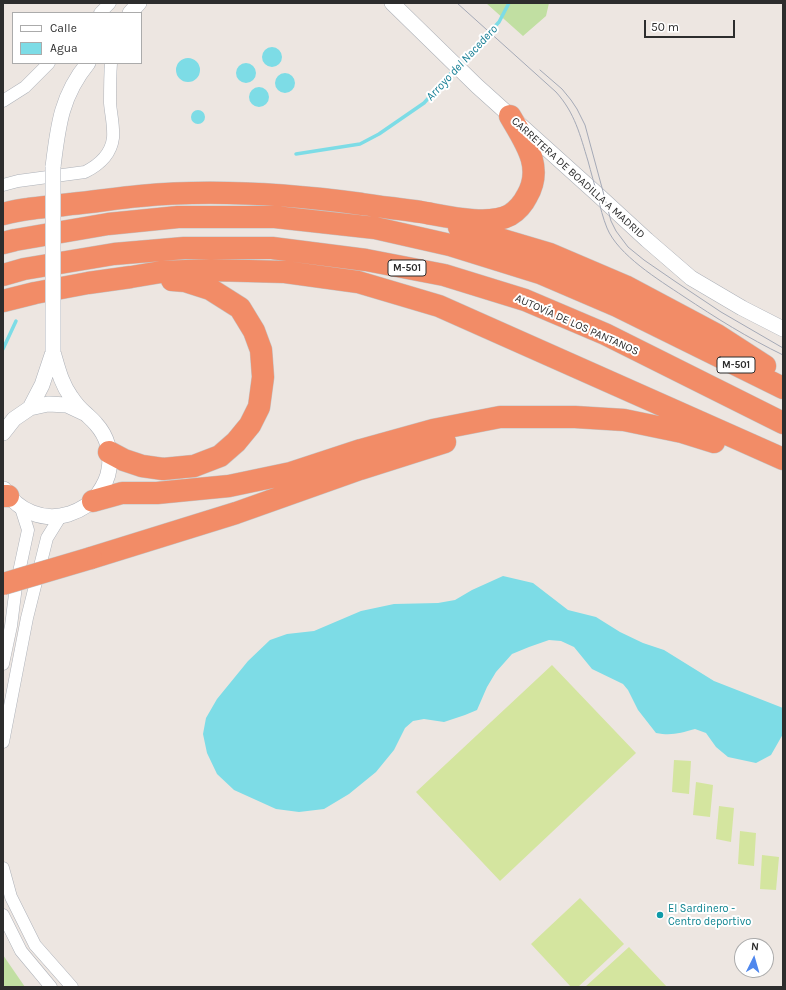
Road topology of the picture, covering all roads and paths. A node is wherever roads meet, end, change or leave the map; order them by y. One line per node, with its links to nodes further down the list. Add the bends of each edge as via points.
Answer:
1 (110, 3): 4 (street)
2 (139, 3): 5 (street)
3 (392, 3): 10 (street, CARRETERA DE BOADILLA A MADRID)
4 (101, 12)
5 (131, 12)
6 (48, 64): 9 (street, via 24,87)
7 (87, 64): 21 (street, bridge, via 65,101 56,139 53,167)
8 (110, 64): 11 (street, via 113,128 110,148 105,158 85,172)
9 (3, 102)
10 (510, 116): 13 (highway, via 531,155 534,173 532,189 522,205 512,214 501,219 482,220); 20 (street, CARRETERA DE BOADILLA A MADRID, via 691,278)
11 (3, 185)
12 (66, 205): 13 (highway, via 140,196 246,193 314,198); 14 (highway); 15 (highway)
13 (393, 209): 22 (highway, via 550,254 625,286 718,335)
14 (3, 214)
15 (3, 222)
16 (3, 243): 23 (highway, M-501, via 108,224 178,217 275,217 375,228 450,246 540,273 617,306)
17 (3, 275): 27 (highway, AUTOVÍA DE LOS PANTANOS / M-501, via 114,254 184,248 272,248 366,260 444,274 525,300 605,334)
18 (131, 278): 19 (highway, via 88,283); 29 (highway, via 185,281 210,289 240,308 254,331 261,350 263,377 259,407 250,425 220,456 194,466 163,469 142,466); 30 (highway, via 161,272 219,270 285,272 358,282 439,306)
19 (3, 301)
20 (783, 329)
21 (53, 352): 24 (street, via 42,385); 25 (street, via 61,381)
22 (783, 377)
23 (783, 388)
24 (30, 408): 25 (street, via 48,404 67,405); 28 (street, via 14,419)
25 (85, 413): 29 (street, via 101,430)
26 (575, 416): 31 (highway, via 624,420 682,432); 33 (highway, via 500,417 433,430 291,473 229,486 157,493 122,493); 35 (highway, bridge, via 464,436 360,469 236,513)
27 (783, 424)
28 (3, 433)
29 (109, 452): 33 (street, via 109,469 104,486)
30 (783, 460)
31 (783, 466)
32 (9, 497): 34 (street, via 33,514); 36 (street, via 28,530)
33 (93, 501): 34 (street, via 78,511)
34 (60, 517): 37 (street, via 47,538 27,618)
35 (3, 584)
36 (3, 664)
37 (3, 742)
38 (3, 868): 41 (street, via 11,897 35,945)
39 (3, 915): 40 (street, via 21,951)
40 (51, 987)
41 (72, 987)

